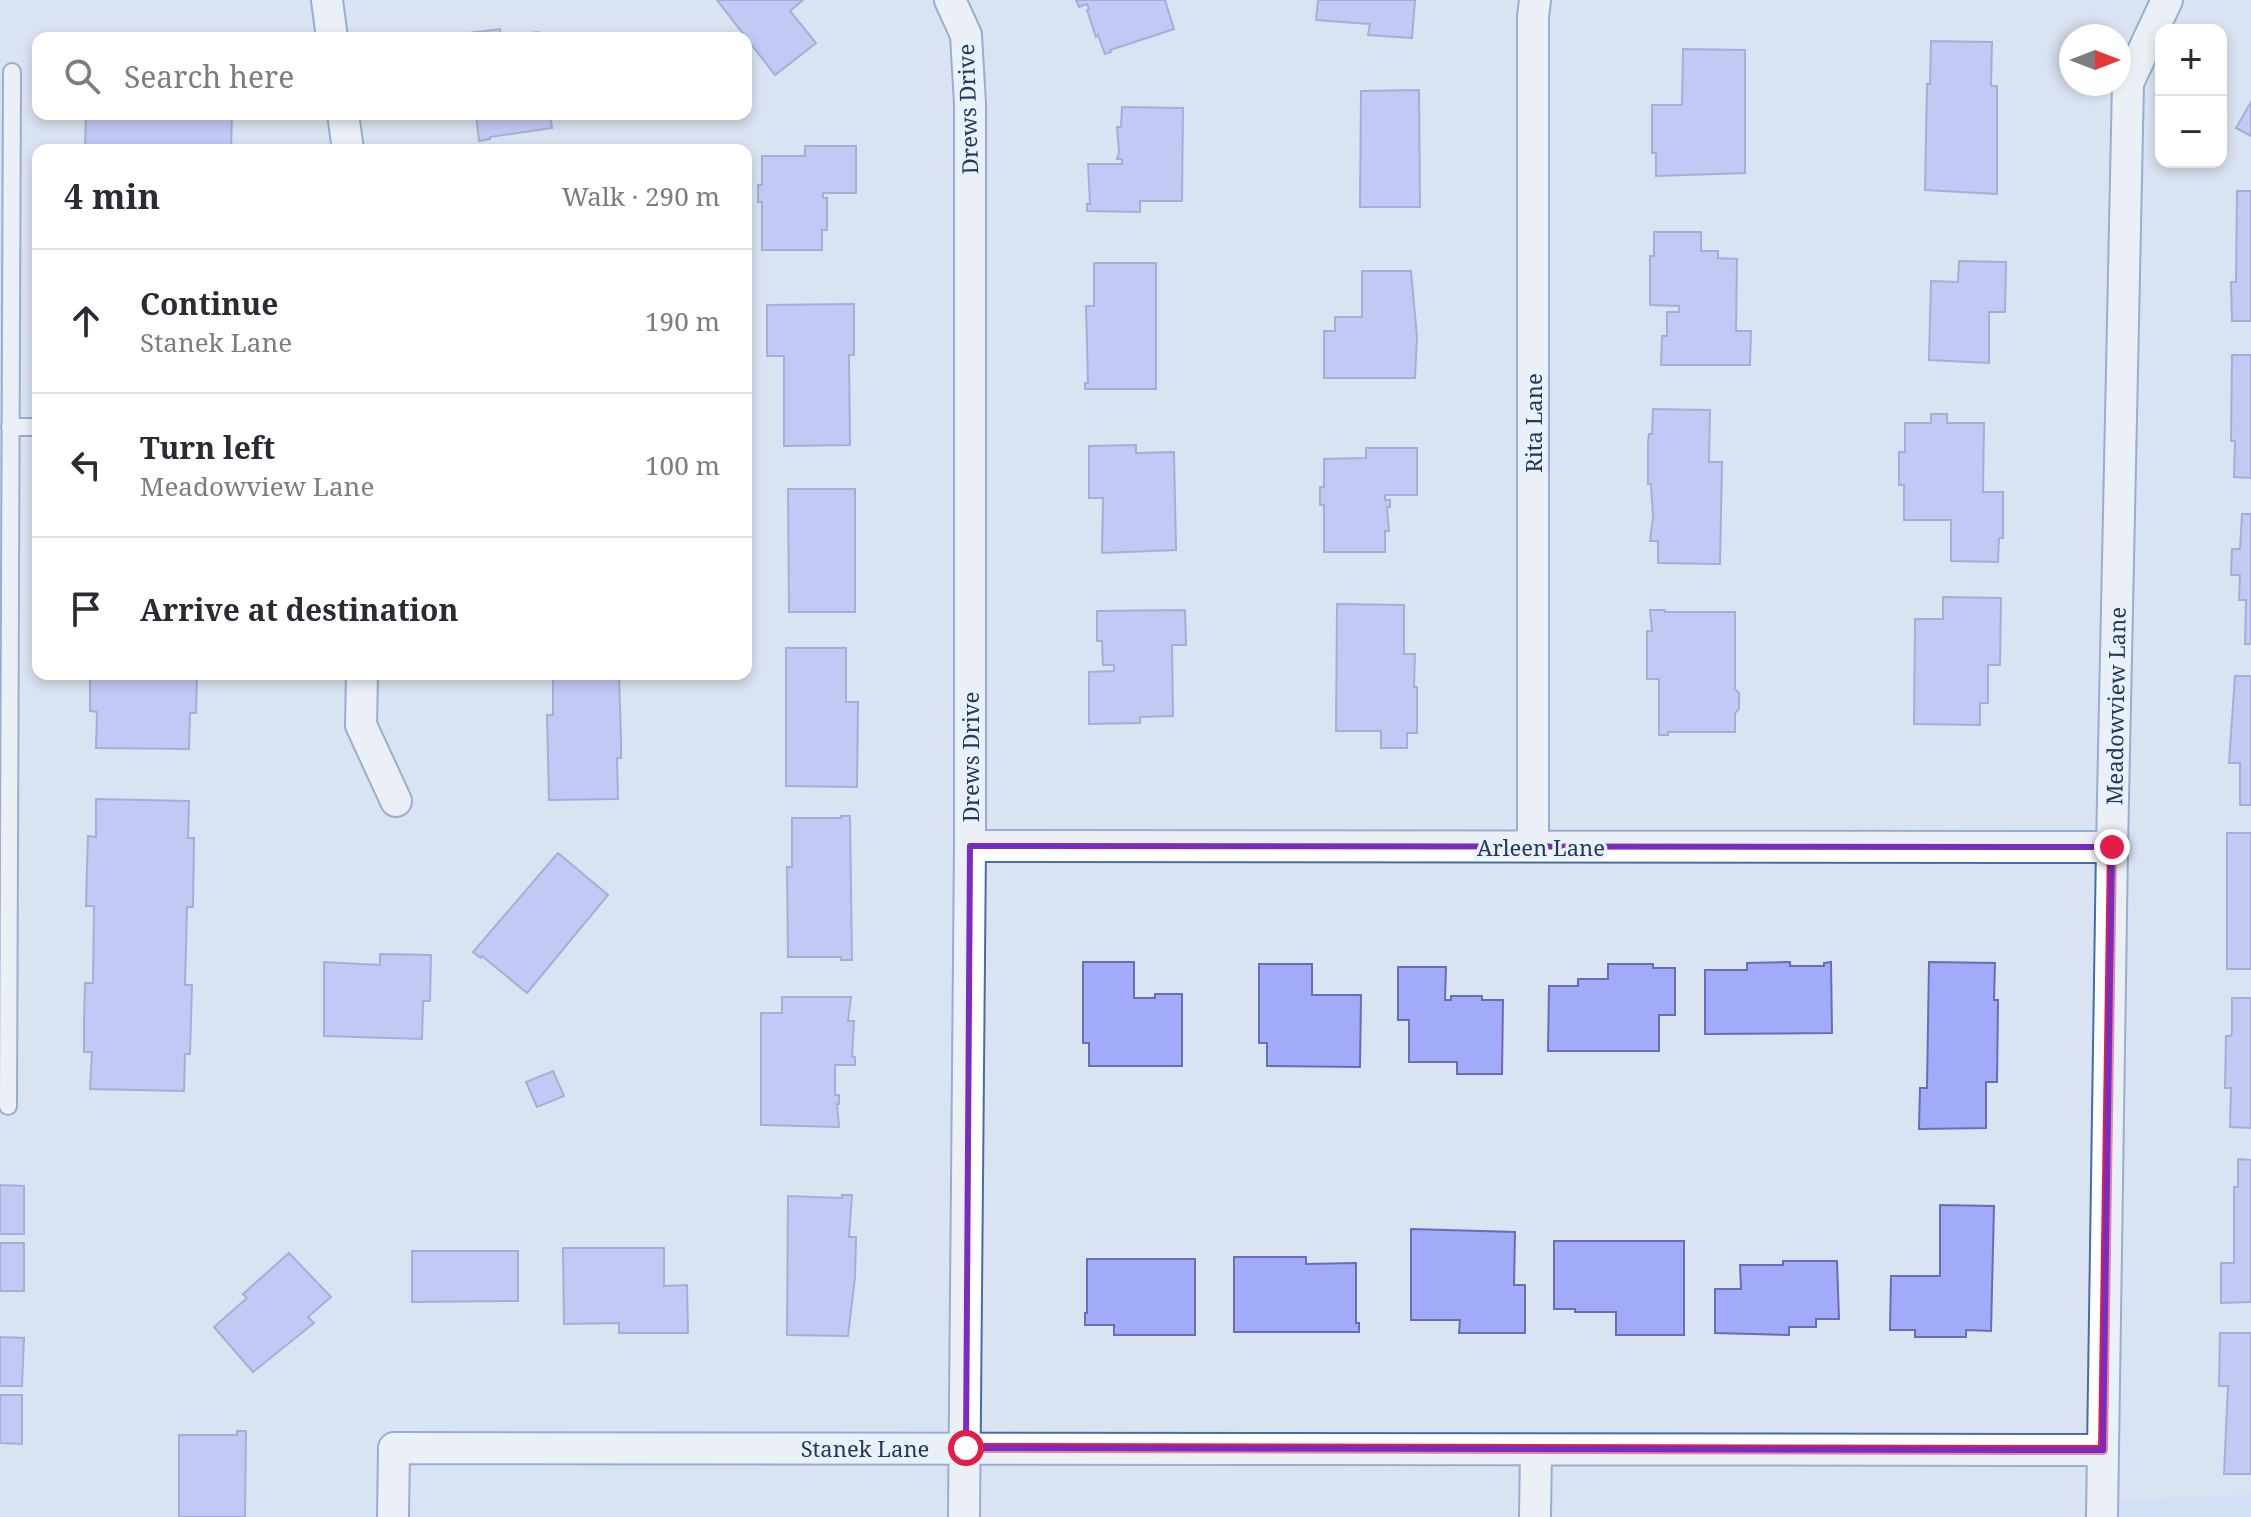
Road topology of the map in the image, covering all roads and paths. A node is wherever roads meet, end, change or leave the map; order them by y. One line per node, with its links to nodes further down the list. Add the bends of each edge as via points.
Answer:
1 (327, 0): 5 (street)
2 (950, 0): 14 (street, Drews Drive, via 966,35 970,104)
3 (1535, 0): 15 (street, Rita Lane)
4 (2167, 0): 16 (street, Meadowview Lane, via 2128,83)
5 (331, 32)
6 (12, 72): 9 (lane)
7 (344, 120): 8 (street)
8 (347, 144)
9 (10, 427): 10 (lane); 12 (lane)
10 (32, 427)
11 (362, 680): 13 (street, via 361,725)
12 (5, 757): 17 (lane)
13 (396, 801)
14 (970, 846): 15 (street, Arleen Lane); 18 (street, Drews Drive)
15 (1533, 846): 16 (street, Arleen Lane)
16 (2112, 847): 20 (street, Meadowview Lane)
17 (8, 1106)
18 (966, 1448): 19 (street, Stanek Lane); 21 (street, Stanek Lane, via 394,1448); 22 (street, Drews Drive)
19 (1536, 1450): 20 (street, Stanek Lane); 23 (street)
20 (2103, 1450): 24 (street, Meadowview Lane)
21 (393, 1517)
22 (964, 1517)
23 (1535, 1517)
24 (2102, 1517)

